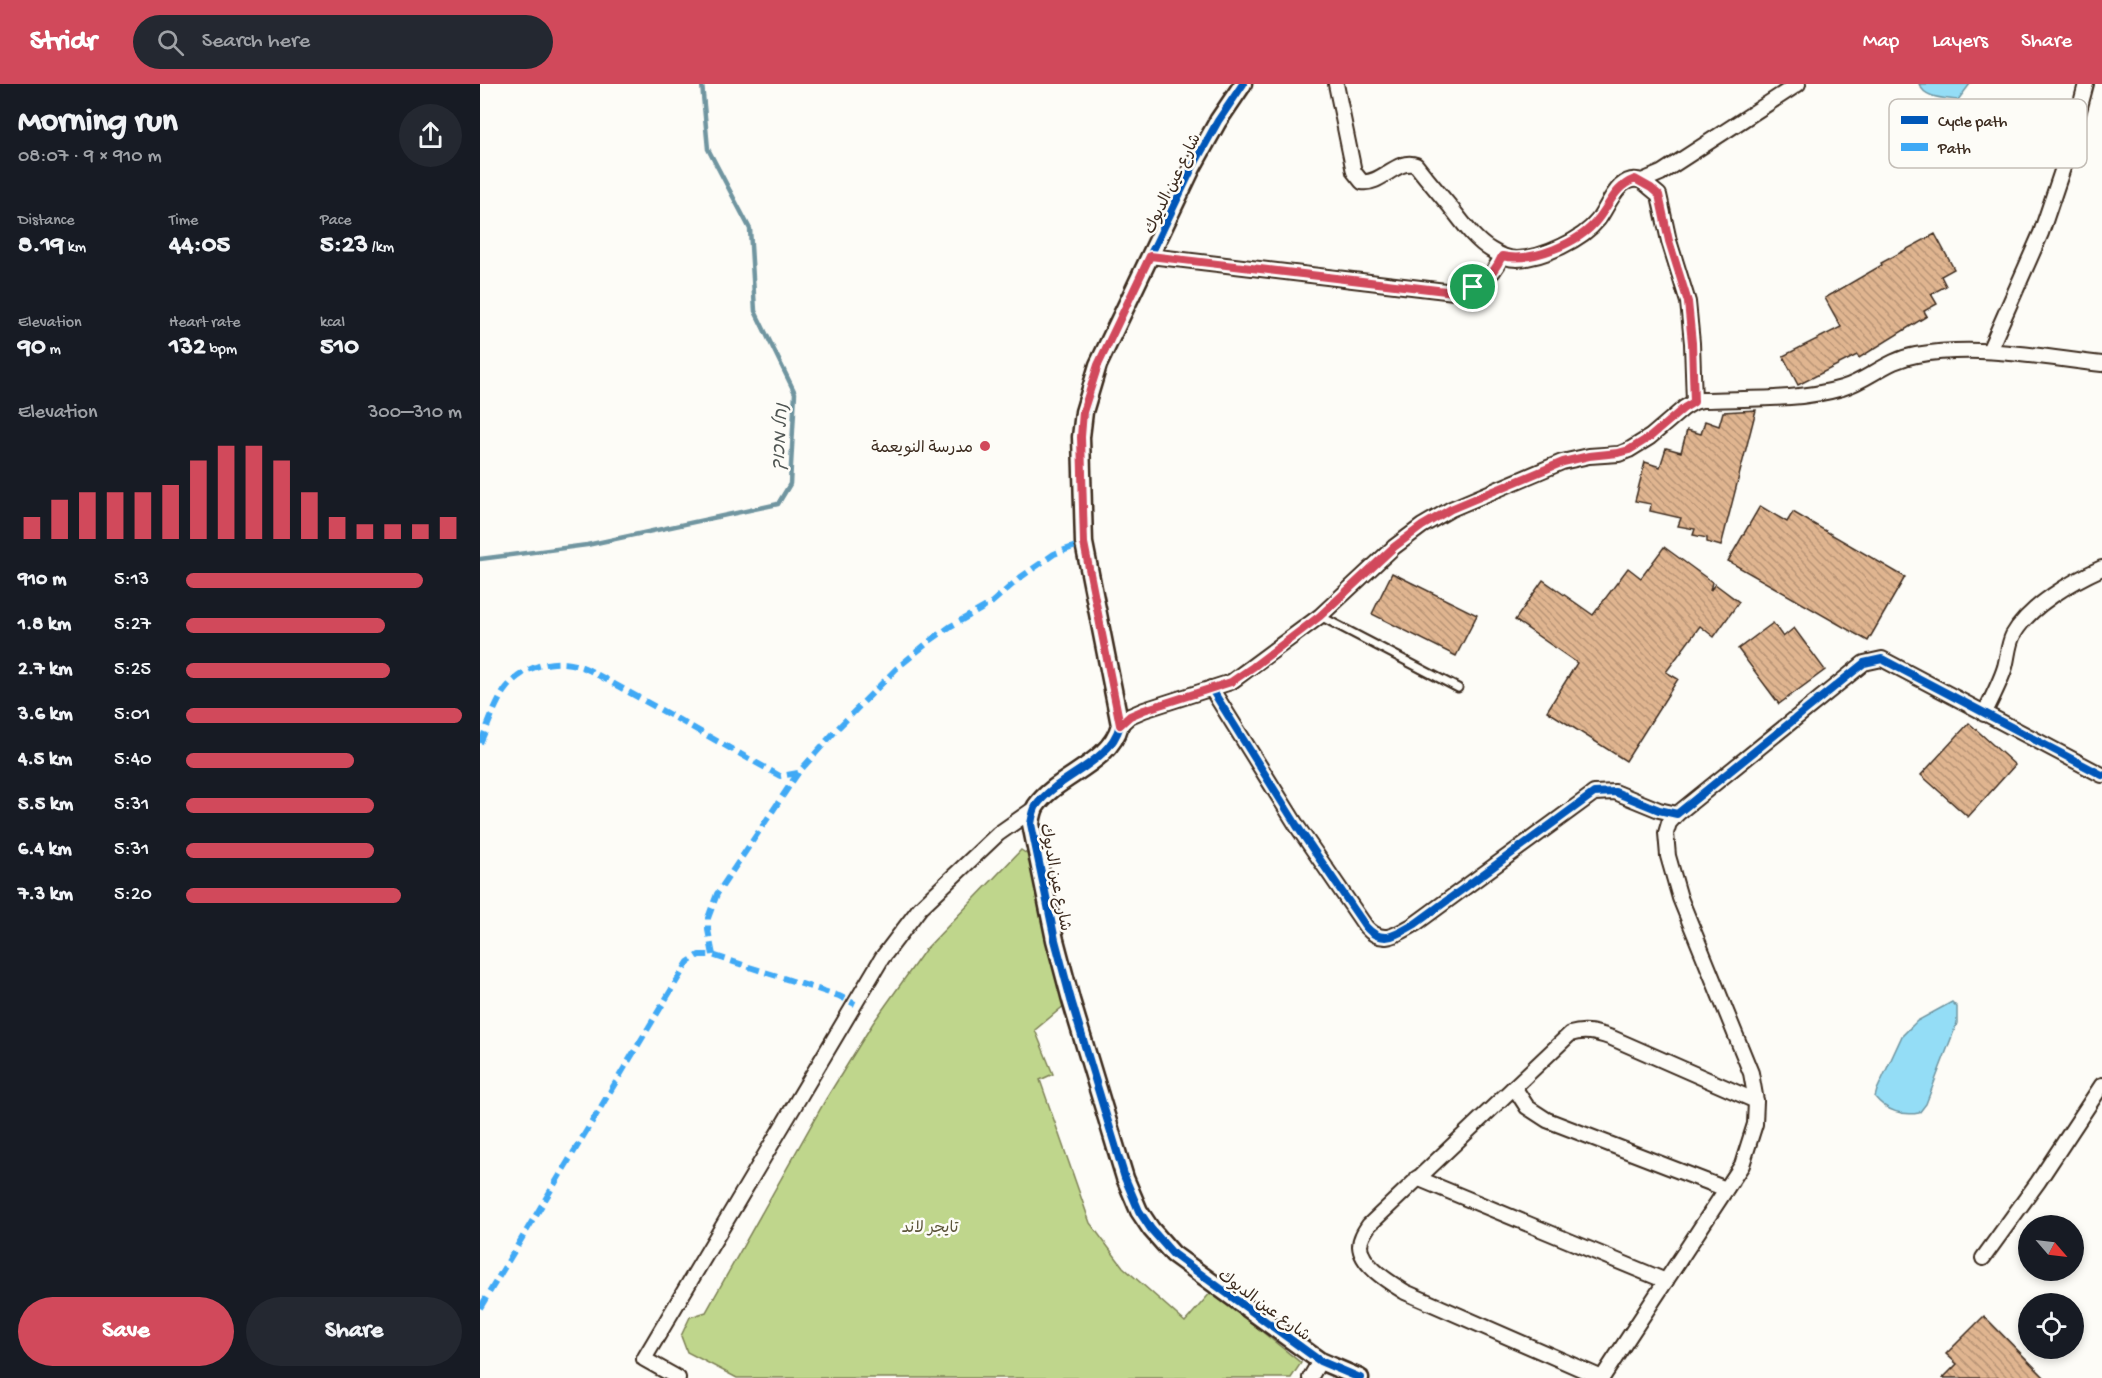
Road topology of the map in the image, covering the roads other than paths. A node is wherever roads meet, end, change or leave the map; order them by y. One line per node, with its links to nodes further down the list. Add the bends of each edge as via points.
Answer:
1 (1243, 84): 8 (street, شارع عين الديوك, via 1203,146)
2 (1336, 84): 9 (street, via 1359,180 1371,182 1403,165 1416,165 1481,243)
3 (1798, 84): 7 (street)
4 (2086, 84): 5 (street)
5 (2082, 99)
6 (2063, 168): 10 (street, via 2041,233)
7 (1642, 181): 9 (street, via 1627,182 1613,195 1598,220 1571,241 1554,250 1517,259); 12 (street, via 1659,195 1688,302)
8 (1150, 256): 9 (street, via 1454,292 1486,279); 18 (street, شارع عين الديوك, via 1098,365 1083,412 1081,437 1084,543)
9 (1502, 256)
10 (1989, 351): 11 (street); 12 (street, via 1963,349 1915,355 1882,366 1843,388 1821,392)
11 (2102, 364)
12 (1694, 402): 14 (street, via 1629,450 1563,462 1451,509 1394,547)
13 (2102, 568): 17 (street, via 2069,585 2026,618 2008,647 1999,684)
14 (1320, 616): 15 (street, via 1231,682); 16 (lane)
15 (1211, 688): 18 (street, via 1144,710); 21 (street, via 1334,881 1371,933 1381,937 1389,938 1415,924 1594,793 1615,792)
16 (1458, 688)
17 (1984, 714): 19 (street); 21 (street, via 1882,659 1864,663)
18 (1120, 725): 20 (street, شارع عين الديوك, via 1112,743 1047,793)
19 (2102, 775)
20 (1035, 808): 29 (street, شارع عين الديوك, via 1033,839 1058,950 1125,1178 1139,1211 1173,1254); 30 (street, via 998,834 920,908 882,958 644,1359)
21 (1677, 814): 24 (street, via 1666,833 1668,856 1680,898 1751,1073)
22 (2102, 1085): 27 (street)
23 (1514, 1087): 24 (street, via 1570,1035 1592,1031); 25 (street); 26 (street, via 1527,1107 1547,1119)
24 (1756, 1101): 26 (street, via 1755,1124 1742,1165)
25 (1417, 1179): 28 (street); 33 (street, via 1362,1235 1360,1247 1374,1270 1406,1292)
26 (1726, 1190): 28 (street)
27 (1983, 1258)
28 (1666, 1281): 33 (street)
29 (1320, 1361): 31 (street); 32 (street, شارع عين الديوك)
30 (678, 1378)
31 (1310, 1378)
32 (1360, 1378)
33 (1602, 1378)

